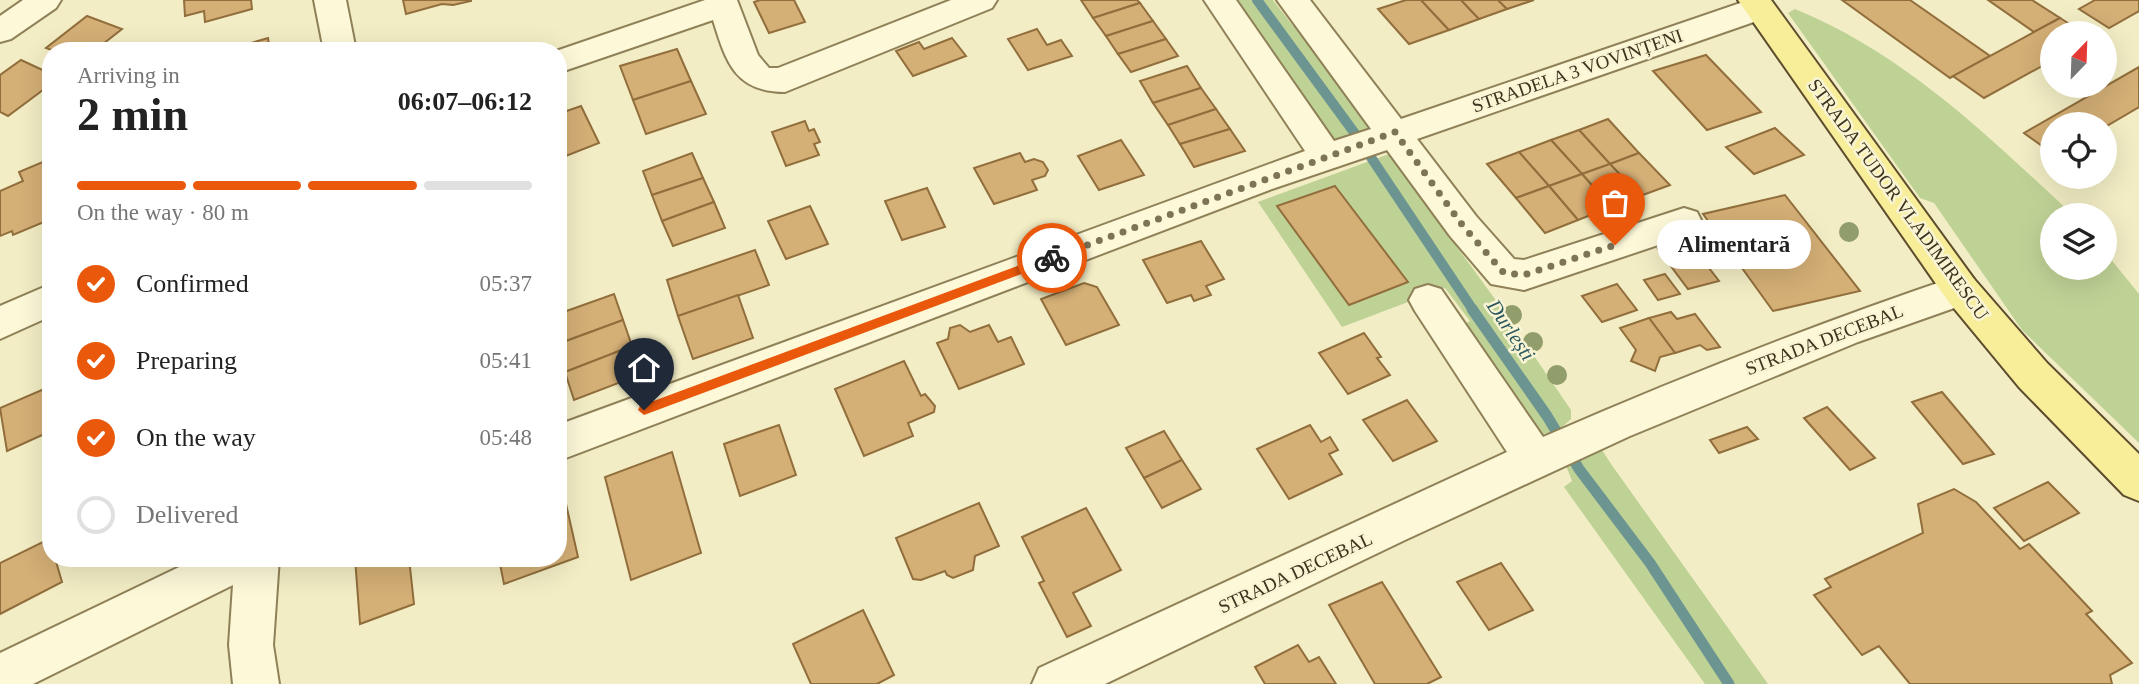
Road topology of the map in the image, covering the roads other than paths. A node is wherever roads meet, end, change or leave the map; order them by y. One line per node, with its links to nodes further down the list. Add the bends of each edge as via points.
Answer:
1 (46, 0): 8 (street)
2 (330, 0): 9 (street)
3 (981, 0): 6 (street, via 797,76 771,80 755,76 745,61)
4 (1220, 0): 12 (street)
5 (1293, 0): 11 (street)
6 (723, 2): 10 (street)
7 (1757, 4): 11 (street, STRADELA 3 VOVINȚENI); 14 (main road, STRADA TUDOR VLADIMIRESCU)
8 (0, 31)
9 (338, 42)
10 (567, 59)
11 (1388, 135): 12 (street, STRADELA 3 VOVINȚENI); 13 (street, via 1504,273 1524,275)
12 (1334, 154): 18 (street, STRADELA 3 VOVINȚENI)
13 (1684, 222)
14 (1961, 290): 19 (street, STRADA DECEBAL, via 1855,325); 20 (main road, STRADA TUDOR VLADIMIRESCU, via 2033,375)
15 (1428, 300): 19 (street)
16 (42, 303): 17 (street)
17 (0, 323)
18 (567, 440)
19 (1539, 459): 25 (street, STRADA DECEBAL)
20 (2139, 482)
21 (227, 567): 23 (street)
22 (256, 567): 24 (street, via 251,645)
23 (0, 677)
24 (256, 684)
25 (1055, 684)

